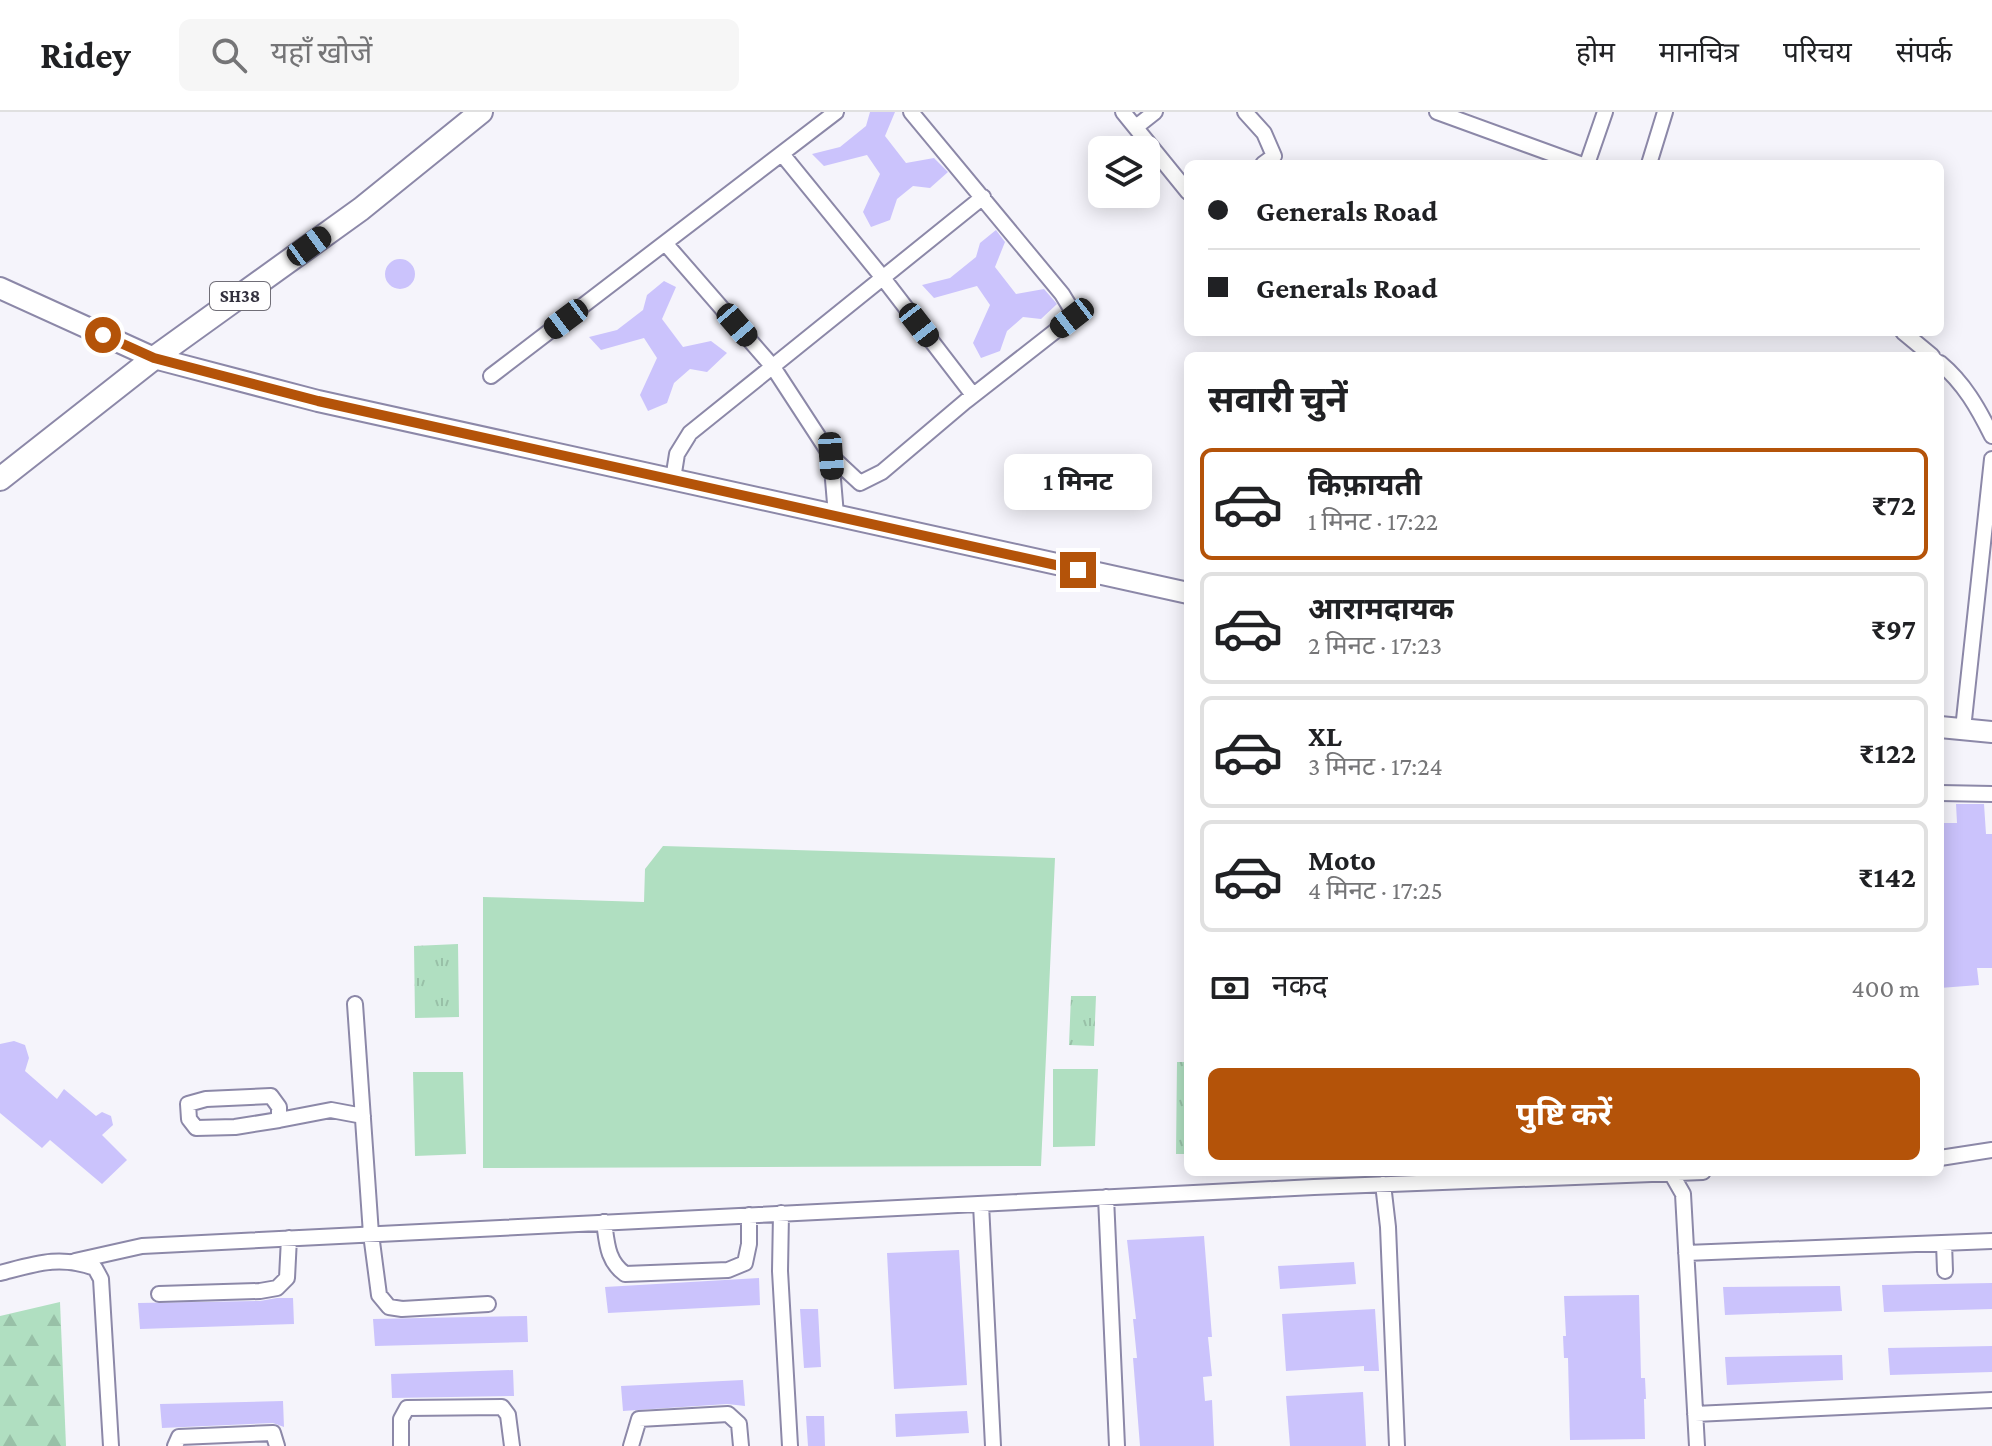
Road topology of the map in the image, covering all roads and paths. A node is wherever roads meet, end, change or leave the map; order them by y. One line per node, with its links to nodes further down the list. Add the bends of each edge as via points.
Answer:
1 (481, 112): 24 (main road, SH38, via 361,209)
2 (836, 112): 12 (street)
3 (911, 112): 18 (street)
4 (1123, 112): 11 (street)
5 (1155, 112): 11 (street)
6 (1245, 112): 13 (street, via 1264,133 1274,156)
7 (1437, 112): 10 (street)
8 (1605, 112): 15 (street)
9 (1665, 112): 16 (street)
10 (1470, 118): 14 (street)
11 (1136, 127): 17 (street)
12 (782, 154): 19 (street); 20 (street)
13 (1268, 160)
14 (1570, 160)
15 (1588, 160)
16 (1650, 160)
17 (1184, 187)
18 (983, 197): 20 (street); 28 (street, via 1073,312)
19 (665, 243): 26 (street); 27 (street)
20 (883, 278): 26 (street); 28 (street, via 973,395)
21 (0, 288): 24 (street)
22 (1908, 336): 23 (street)
23 (1927, 352)
24 (154, 358): 32 (main road, SH38); 33 (street, via 318,401)
25 (1944, 366): 29 (street, via 1976,403)
26 (773, 367): 30 (street); 33 (street, via 690,433 677,454)
27 (491, 376)
28 (965, 401): 30 (street, via 882,472 860,483)
29 (1992, 436)
30 (831, 456): 34 (street)
31 (1992, 459): 37 (street)
32 (0, 479)
33 (673, 479): 34 (street)
34 (836, 515): 35 (street)
35 (1184, 592)
36 (1944, 727): 37 (street)
37 (1963, 729): 38 (street)
38 (1992, 732)
39 (1944, 793): 40 (street)
40 (1992, 794)
41 (355, 1004): 42 (street)
42 (363, 1116): 43 (street, via 331,1110); 54 (street)
43 (279, 1120): 43 (street, via 279,1107 271,1096 188,1104 196,1128)
44 (1992, 1150): 45 (street)
45 (1944, 1157)
46 (1530, 1176): 48 (street)
47 (1664, 1176): 58 (street, via 1683,1194)
48 (1383, 1184): 49 (street); 76 (street)
49 (1106, 1197): 50 (street); 75 (street)
50 (981, 1204): 51 (street); 74 (street)
51 (781, 1213): 52 (street); 73 (street)
52 (749, 1215): 53 (street); 53 (street, via 745,1263 728,1270 625,1274 609,1253)
53 (604, 1222): 54 (street)
54 (371, 1234): 55 (street); 63 (street, via 379,1295 389,1307)
55 (289, 1238): 59 (street, via 142,1246); 62 (street, via 287,1278 277,1288)
56 (1992, 1241): 57 (street)
57 (1944, 1243): 58 (street); 60 (street)
58 (1686, 1253): 65 (street)
59 (75, 1261): 61 (street); 66 (street, via 95,1268 101,1279)
60 (1945, 1271)
61 (0, 1273)
62 (159, 1294)
63 (488, 1304)
64 (1992, 1400): 65 (street)
65 (1695, 1414): 77 (street)
66 (111, 1446)
67 (175, 1446): 68 (street, via 179,1437 273,1433)
68 (277, 1446)
69 (401, 1446): 70 (street, via 401,1419 407,1408 502,1407)
70 (512, 1446)
71 (631, 1446): 72 (street, via 639,1419 728,1414 739,1424)
72 (741, 1446)
73 (790, 1446)
74 (993, 1446)
75 (1117, 1446)
76 (1397, 1446)
77 (1697, 1446)

